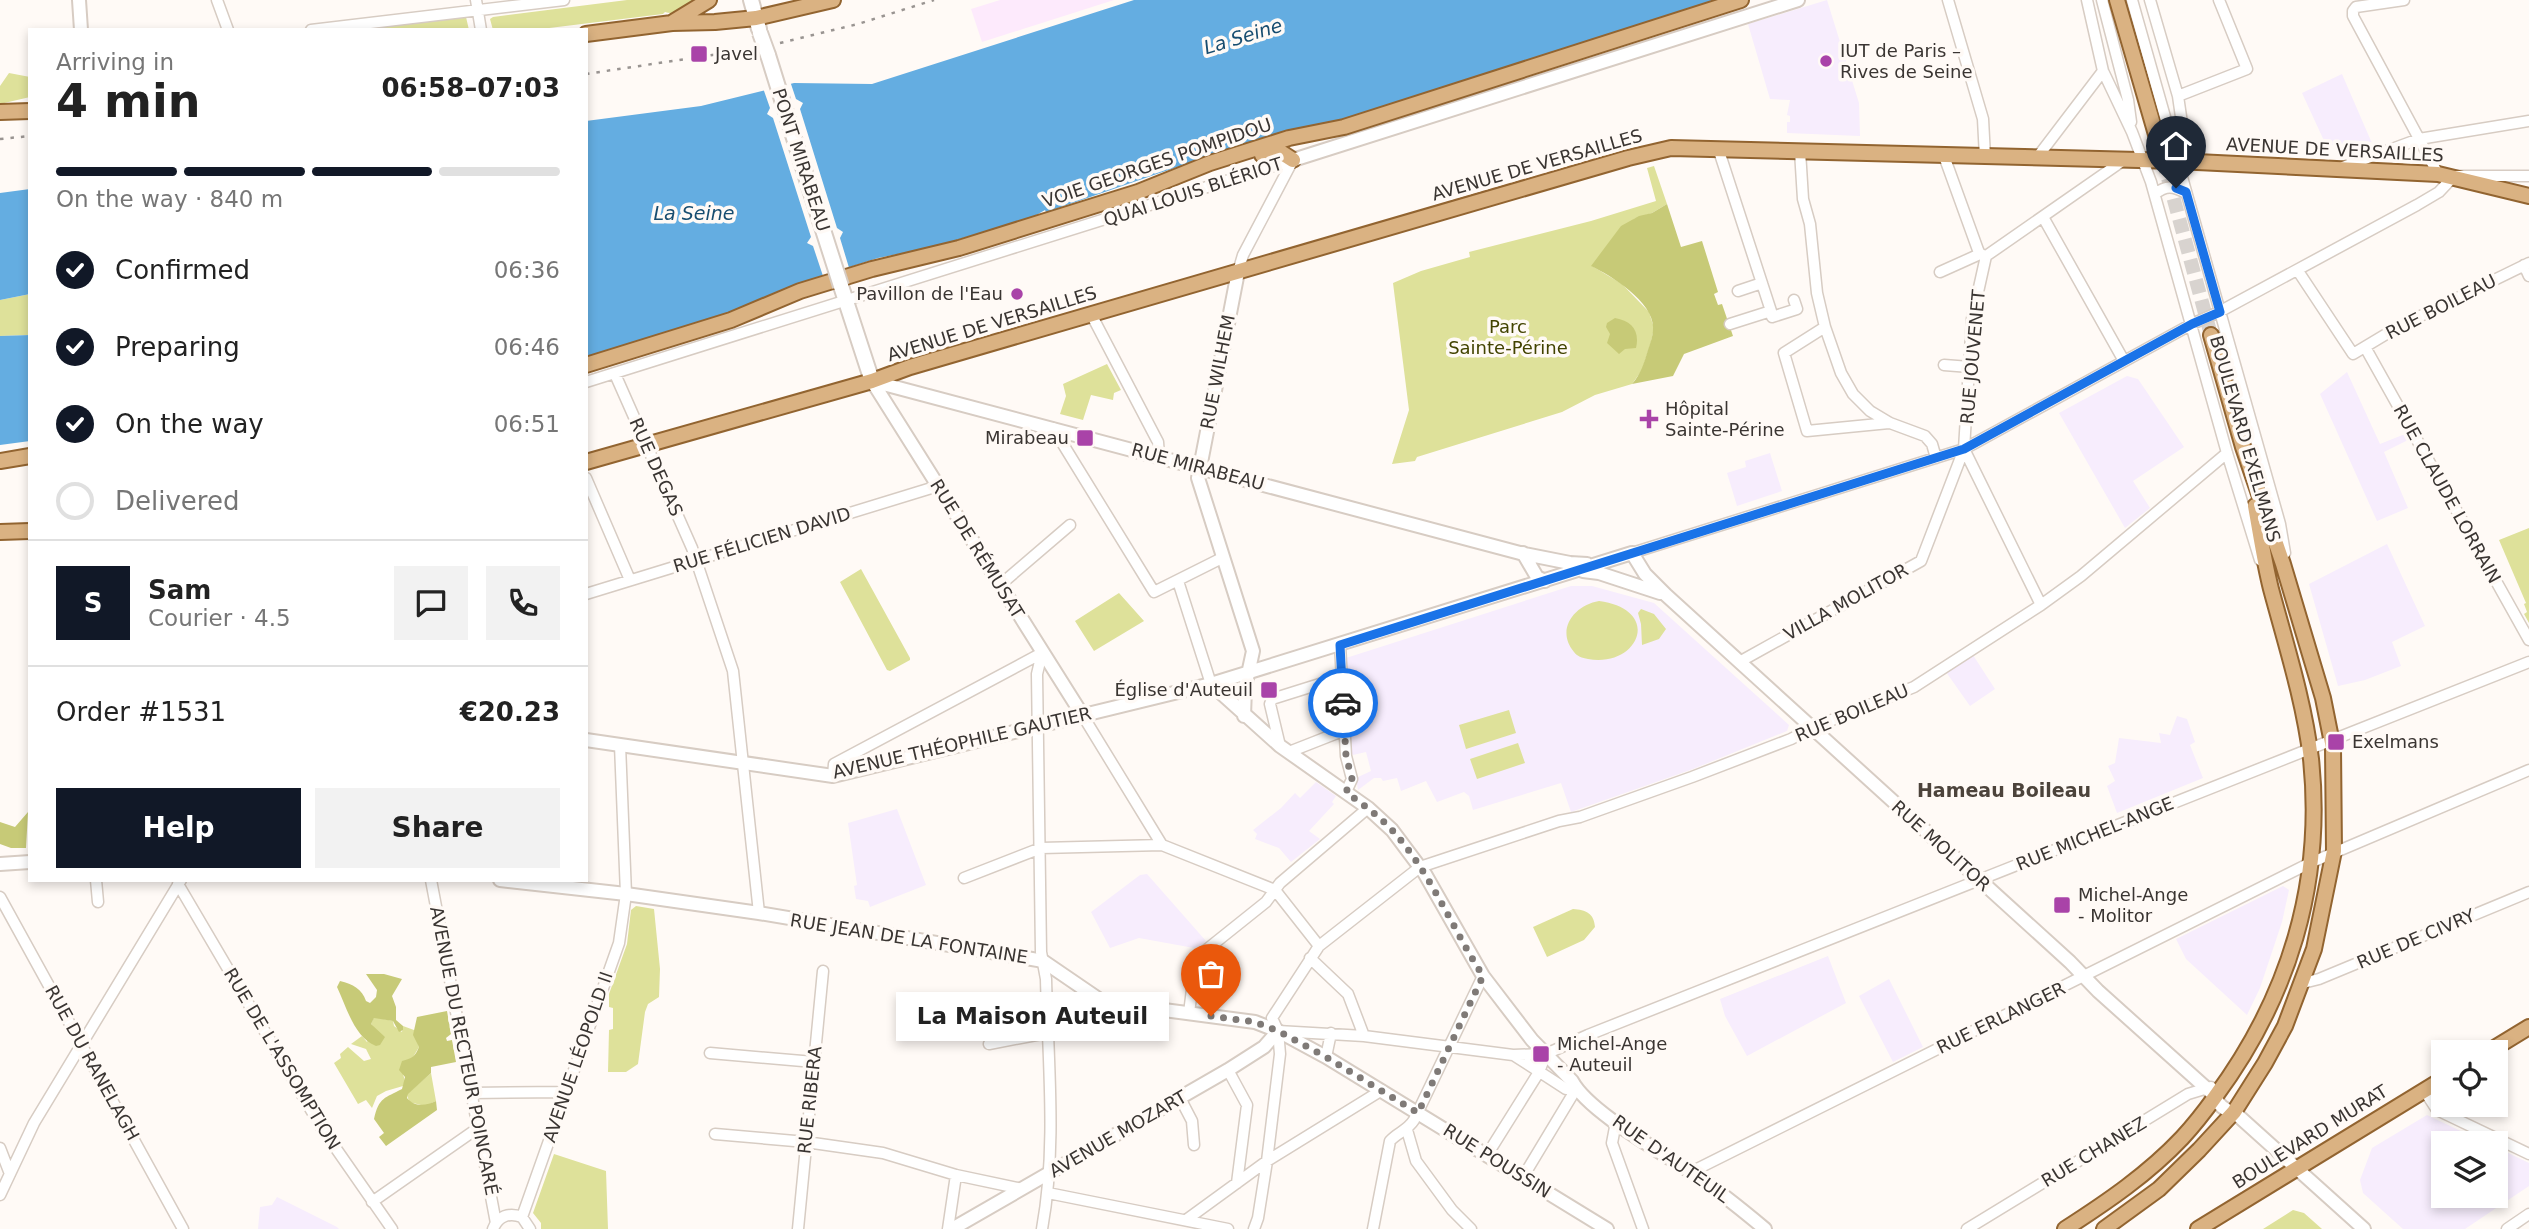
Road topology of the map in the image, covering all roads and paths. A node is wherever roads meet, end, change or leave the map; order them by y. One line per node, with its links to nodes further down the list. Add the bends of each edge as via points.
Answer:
1 (79, 0): 22 (street)
2 (217, 0): 23 (street)
3 (564, 0): 18 (street)
4 (709, 0): 21 (main road)
5 (716, 0): 20 (main road, via 718,13)
6 (751, 0): 19 (main road, PONT MIRABEAU)
7 (833, 0): 19 (main road)
8 (1741, 0): 49 (main road, VOIE GEORGES POMPIDOU, via 1344,127 1289,138)
9 (1798, 0): 41 (street, QUAI LOUIS BLÉRIOT)
10 (1948, 0): 39 (street, via 1983,119)
11 (2087, 0): 27 (street, BOULEVARD EXELMANS)
12 (2102, 0): 33 (street, BOULEVARD EXELMANS)
13 (2118, 0): 34 (main road)
14 (2132, 0): 42 (street, BOULEVARD EXELMANS)
15 (2150, 0): 28 (street, BOULEVARD EXELMANS)
16 (2219, 0): 28 (street, via 2247,69)
17 (2404, 0): 35 (street, via 2365,5 2353,11 2353,16)
18 (477, 5): 24 (street); 25 (street)
19 (756, 18): 20 (main road); 63 (main road, PONT MIRABEAU, bridge)
20 (727, 21): 21 (main road)
21 (672, 23): 26 (main road)
22 (81, 28)
23 (227, 28)
24 (324, 28)
25 (481, 28)
26 (588, 34)
27 (2104, 71): 33 (street, BOULEVARD EXELMANS); 40 (street)
28 (2178, 96): 42 (street, BOULEVARD EXELMANS, via 2186,150)
29 (28, 102): 31 (main road)
30 (28, 111): 31 (main road)
31 (2, 112)
32 (2529, 121): 35 (street)
33 (2132, 132): 44 (street, BOULEVARD EXELMANS)
34 (2157, 138)
35 (2419, 139): 45 (street); 46 (street)
36 (1718, 148): 37 (main road, AVENUE DE VERSAILLES); 57 (main road, AVENUE DE VERSAILLES, via 1682,147 1648,153); 60 (street)
37 (1800, 151): 38 (main road, AVENUE DE VERSAILLES); 69 (street, via 1803,199)
38 (1944, 156): 39 (main road, AVENUE DE VERSAILLES); 54 (street)
39 (1985, 157): 40 (main road, AVENUE DE VERSAILLES)
40 (2036, 159): 43 (main road, AVENUE DE VERSAILLES)
41 (1293, 160): 49 (main road, via 1279,151); 57 (street, RUE WILHEM); 63 (street, QUAI LOUIS BLÉRIOT)
42 (2177, 161): 44 (main road, AVENUE DE VERSAILLES); 45 (main road, AVENUE DE VERSAILLES); 50 (street, BOULEVARD EXELMANS)
43 (2120, 162): 44 (main road, AVENUE DE VERSAILLES); 53 (street)
44 (2143, 162): 51 (street, BOULEVARD EXELMANS)
45 (2333, 170): 46 (main road, AVENUE DE VERSAILLES)
46 (2438, 174): 47 (main road, AVENUE DE VERSAILLES)
47 (2455, 176): 48 (street); 52 (main road, AVENUE DE VERSAILLES); 56 (street, via 2435,195)
48 (2529, 176)
49 (1159, 183): 73 (main road, VOIE GEORGES POMPIDOU, via 959,248 800,290 731,320)
50 (2186, 192): 51 (street, via 2171,186); 65 (street, BOULEVARD EXELMANS)
51 (2155, 194): 68 (street, BOULEVARD EXELMANS)
52 (2529, 196)
53 (2043, 217): 54 (street); 72 (street)
54 (1983, 255): 58 (street); 75 (street, RUE JOUVENET, via 1972,319)
55 (2527, 264): 59 (street); 71 (street, RUE BOILEAU)
56 (2298, 271): 65 (street); 71 (street, RUE BOILEAU, via 2353,354)
57 (1237, 272): 66 (main road, AVENUE DE VERSAILLES); 90 (street, RUE WILHEM)
58 (1940, 272)
59 (2529, 276)
60 (1762, 283): 61 (street); 64 (street)
61 (1738, 291)
62 (1794, 300): 64 (street, via 1797,309 1772,317)
63 (846, 302): 76 (street, QUAI LOUIS BLÉRIOT); 77 (main road, PONT MIRABEAU)
64 (1770, 311): 67 (street)
65 (2220, 312): 68 (street); 102 (street, BOULEVARD EXELMANS, via 2280,524)
66 (1091, 314): 77 (main road, AVENUE DE VERSAILLES); 86 (street, via 1158,442)
67 (1730, 324)
68 (2192, 324): 72 (street); 84 (street, BOULEVARD EXELMANS)
69 (1825, 327): 79 (street, via 1853,394); 79 (street, via 1784,353 1807,431)
70 (2211, 335): 82 (main road, BOULEVARD EXELMANS)
71 (2365, 347): 113 (street, RUE CLAUDE LORRAIN)
72 (2124, 361): 83 (street)
73 (588, 364)
74 (1944, 365): 75 (street)
75 (1970, 367): 83 (street, RUE JOUVENET)
76 (615, 374): 78 (street, QUAI LOUIS BLÉRIOT); 81 (street, RUE DEGAS)
77 (872, 381): 80 (street, RUE MIRABEAU); 81 (main road, AVENUE DE VERSAILLES); 92 (street, RUE DE RÉMUSAT)
78 (588, 382)
79 (1889, 423): 87 (street, via 1925,436)
80 (1053, 428): 86 (street, RUE MIRABEAU); 108 (street, via 1154,592)
81 (646, 444): 89 (main road, AVENUE DE VERSAILLES); 100 (street, RUE DEGAS)
82 (2243, 447): 102 (main road, BOULEVARD EXELMANS); 105 (main road, BOULEVARD EXELMANS)
83 (1964, 449): 87 (street); 112 (street, RUE JOUVENET); 116 (street, VILLA MOLITOR, via 1921,561)
84 (2227, 453): 105 (street, BOULEVARD EXELMANS); 112 (street, RUE BOILEAU)
85 (28, 456): 88 (main road)
86 (1159, 456): 90 (street, RUE MIRABEAU)
87 (1936, 458): 96 (street)
88 (0, 461)
89 (588, 461)
90 (1200, 468): 97 (street, RUE MIRABEAU); 98 (street, RUE WILHEM, via 1198,478)
91 (588, 483): 106 (street)
92 (938, 486): 100 (street, RUE FÉLICIEN DAVID); 109 (street, RUE DE RÉMUSAT)
93 (1070, 525): 109 (street)
94 (28, 531): 95 (main road)
95 (0, 532)
96 (1632, 553): 101 (street, AVENUE THÉOPHILE GAUTIER); 111 (street, RUE MOLITOR)
97 (1523, 554): 99 (street, RUE MIRABEAU); 103 (street)
98 (1222, 558): 108 (street); 118 (street, RUE WILHEM, via 1253,651)
99 (1546, 559): 101 (street, RUE MIRABEAU); 103 (street, via 1536,561); 107 (street, via 1557,570)
100 (698, 561): 106 (street, RUE FÉLICIEN DAVID); 132 (street, RUE DEGAS, via 733,671)
101 (1598, 564): 104 (street, AVENUE THÉOPHILE GAUTIER)
102 (2283, 564): 127 (main road, BOULEVARD EXELMANS)
103 (1533, 570): 107 (street, via 1537,577)
104 (1576, 571): 107 (street, AVENUE THÉOPHILE GAUTIER); 111 (street, RUE MOLITOR, via 1599,573)
105 (2267, 572): 130 (main road, BOULEVARD EXELMANS)
106 (630, 580): 110 (street, RUE FÉLICIEN DAVID)
107 (1548, 580): 114 (street, AVENUE THÉOPHILE GAUTIER)
108 (1178, 581): 120 (street)
109 (1000, 584): 115 (street, RUE DE RÉMUSAT)
110 (588, 593)
111 (1666, 596): 116 (street, RUE MOLITOR)
112 (2041, 605): 124 (street, RUE BOILEAU, via 1914,687)
113 (2529, 640)
114 (1340, 645): 118 (street, AVENUE THÉOPHILE GAUTIER); 119 (street)
115 (1042, 653): 121 (street, RUE DE RÉMUSAT); 123 (street, via 1037,674); 131 (street)
116 (1741, 662): 124 (street, RUE MOLITOR)
117 (2529, 662): 127 (street, RUE MICHEL-ANGE)
118 (1248, 673): 120 (street, AVENUE THÉOPHILE GAUTIER); 122 (street)
119 (1342, 677): 125 (street); 129 (street, via 1272,699)
120 (1211, 684): 121 (street, AVENUE THÉOPHILE GAUTIER); 122 (street, RUE D'AUTEUIL)
121 (1083, 716): 123 (street, AVENUE THÉOPHILE GAUTIER); 138 (street)
122 (1244, 716): 129 (street, RUE D'AUTEUIL)
123 (1038, 727): 134 (street, AVENUE THÉOPHILE GAUTIER); 139 (street)
124 (1812, 728): 144 (street, RUE BOILEAU, via 1591,813); 146 (street, RUE MOLITOR)
125 (1345, 730): 129 (street); 136 (street, via 1352,779)
126 (588, 740): 128 (street, AVENUE THÉOPHILE GAUTIER)
127 (2332, 741): 130 (street, RUE MICHEL-ANGE); 140 (main road, BOULEVARD EXELMANS)
128 (620, 746): 132 (street, AVENUE THÉOPHILE GAUTIER); 153 (street, AVENUE LÉOPOLD II)
129 (1285, 749): 136 (street, RUE D'AUTEUIL)
130 (2309, 749): 142 (main road, BOULEVARD EXELMANS, via 2314,801); 146 (street, RUE MICHEL-ANGE)
131 (851, 754): 134 (street); 135 (street, via 834,764)
132 (743, 764): 135 (street, AVENUE THÉOPHILE GAUTIER); 156 (street, RUE DEGAS)
133 (2529, 770): 140 (street, RUE ERLANGER)
134 (856, 771): 135 (street, AVENUE THÉOPHILE GAUTIER)
135 (833, 776)
136 (1346, 792): 137 (street, RUE D'AUTEUIL)
137 (1368, 808): 144 (street, RUE D'AUTEUIL); 151 (street)
138 (1162, 845): 139 (street); 151 (street)
139 (1041, 848): 145 (street); 159 (street)
140 (2334, 851): 142 (street, RUE ERLANGER); 163 (main road, BOULEVARD EXELMANS, via 2323,915)
141 (28, 862): 143 (street)
142 (2310, 863): 162 (street, RUE ERLANGER); 184 (main road, BOULEVARD EXELMANS, via 2298,933 2282,981 2266,1018)
143 (0, 864)
144 (1420, 867): 157 (street); 161 (street, RUE D'AUTEUIL)
145 (964, 878)
146 (1978, 880): 162 (street, RUE MOLITOR); 175 (street, RUE MICHEL-ANGE)
147 (96, 882): 155 (street)
148 (179, 882): 171 (street); 210 (street, RUE DE L'ASSOMPTION, via 321,1127)
149 (431, 882): 187 (street, AVENUE DU RECTEUR POINCARÉ)
150 (518, 882): 153 (street, RUE JEAN DE LA FONTAINE)
151 (1275, 890): 157 (street); 164 (street, via 1196,958)
152 (2529, 892): 163 (street, RUE DE CIVRY)
153 (626, 894): 156 (street, RUE JEAN DE LA FONTAINE); 186 (street, AVENUE LÉOPOLD II, via 619,943)
154 (0, 897): 171 (street, RUE DU RANELAGH)
155 (98, 902)
156 (759, 914): 159 (street, RUE JEAN DE LA FONTAINE)
157 (1320, 946): 158 (street)
158 (1310, 958): 166 (street, via 1272,1018); 169 (street, via 1348,994)
159 (1043, 961): 164 (street, RUE JEAN DE LA FONTAINE, via 1103,1003); 167 (street)
160 (823, 971): 178 (street, RUE RIBERA)
161 (1483, 976): 173 (street); 175 (street, RUE D'AUTEUIL)
162 (2085, 976): 184 (street, RUE MOLITOR); 201 (street, RUE ERLANGER)
163 (2303, 983): 189 (main road, BOULEVARD EXELMANS, via 2285,1026)
164 (1189, 1013): 166 (street, RUE JEAN DE LA FONTAINE, via 1255,1022)
165 (2529, 1027): 170 (main road)
166 (1278, 1031): 168 (street, RUE JEAN DE LA FONTAINE); 177 (street, RUE POUSSIN); 179 (street, AVENUE MOZART, via 1264,1047); 199 (street, via 1280,1054)
167 (1047, 1033): 172 (street); 202 (street)
168 (1331, 1033): 169 (street, RUE JEAN DE LA FONTAINE); 177 (street)
169 (1364, 1036): 173 (street, RUE JEAN DE LA FONTAINE)
170 (2508, 1040)
171 (81, 1044): 203 (street); 215 (street, RUE DU RANELAGH)
172 (989, 1044)
173 (1450, 1046): 176 (street, RUE JEAN DE LA FONTAINE); 190 (street)
174 (710, 1052): 178 (street)
175 (1545, 1054): 176 (street, RUE JEAN DE LA FONTAINE); 180 (street); 182 (street, RUE D'AUTEUIL)
176 (1513, 1055): 180 (street, RUE D'AUTEUIL)
177 (1326, 1057): 183 (street, RUE POUSSIN)
178 (814, 1062): 194 (street, RUE RIBERA)
179 (1228, 1070): 188 (street, AVENUE MOZART); 206 (street, via 1248,1105)
180 (1539, 1072): 182 (street, RUE D'AUTEUIL, via 1566,1089); 198 (street)
181 (2431, 1086): 185 (main road, BOULEVARD MURAT)
182 (1576, 1089): 191 (street, RUE D'AUTEUIL); 205 (street)
183 (1382, 1090): 190 (street, RUE POUSSIN); 199 (street)
184 (2215, 1090): 189 (street, RUE MOLITOR); 228 (street, RUE CHANEZ, via 2188,1094); 229 (main road, BOULEVARD EXELMANS, via 2183,1138 2144,1174)
185 (2424, 1090): 197 (street, via 2437,1110); 200 (main road, BOULEVARD MURAT)
186 (567, 1092): 187 (street); 212 (street, AVENUE LÉOPOLD II)
187 (471, 1093): 192 (street, AVENUE DU RECTEUR POINCARÉ)
188 (1180, 1098): 195 (street, via 1192,1121); 202 (street, AVENUE MOZART)
189 (2234, 1112): 200 (street, RUE MOLITOR); 230 (main road, BOULEVARD EXELMANS, via 2160,1189)
190 (1412, 1122): 198 (street, RUE POUSSIN); 223 (street, via 1387,1148); 224 (street, via 1416,1161 1422,1172)
191 (1616, 1122): 201 (street, RUE D'AUTEUIL); 226 (street, via 1612,1143)
192 (478, 1128): 210 (street); 214 (street, AVENUE DU RECTEUR POINCARÉ)
193 (715, 1134): 194 (street)
194 (806, 1142): 204 (street, via 894,1155); 218 (street, RUE RIBERA)
195 (1194, 1146)
196 (0, 1149): 203 (street)
197 (2529, 1154)
198 (1488, 1155): 205 (street, RUE POUSSIN)
199 (1267, 1161): 206 (street); 222 (street)
200 (2297, 1170): 231 (main road, BOULEVARD MURAT); 232 (street, RUE MOLITOR)
201 (1691, 1172): 227 (street, RUE D'AUTEUIL)
202 (1049, 1173): 207 (street, AVENUE MOZART); 208 (street)
203 (10, 1174): 209 (street)
204 (956, 1175): 207 (street); 219 (street)
205 (1523, 1177): 225 (street, RUE POUSSIN)
206 (1237, 1183): 213 (street)
207 (1022, 1189): 219 (street, AVENUE MOZART)
208 (1048, 1193): 213 (street); 220 (street)
209 (0, 1195)
210 (372, 1202): 216 (street, RUE DE L'ASSOMPTION)
211 (2529, 1214): 233 (street)
212 (522, 1217): 214 (street, via 509,1214); 217 (street)
213 (1185, 1225): 221 (street)
214 (495, 1226)
215 (183, 1229)
216 (392, 1229)
217 (530, 1229)
218 (798, 1229)
219 (950, 1229)
220 (1042, 1229)
221 (1228, 1229)
222 (1254, 1229)
223 (1373, 1229)
224 (1471, 1229)
225 (1607, 1229)
226 (1643, 1229)
227 (1765, 1229)
228 (1967, 1229)
229 (2066, 1229)
230 (2104, 1229)
231 (2198, 1229)
232 (2364, 1229)
233 (2507, 1229)

